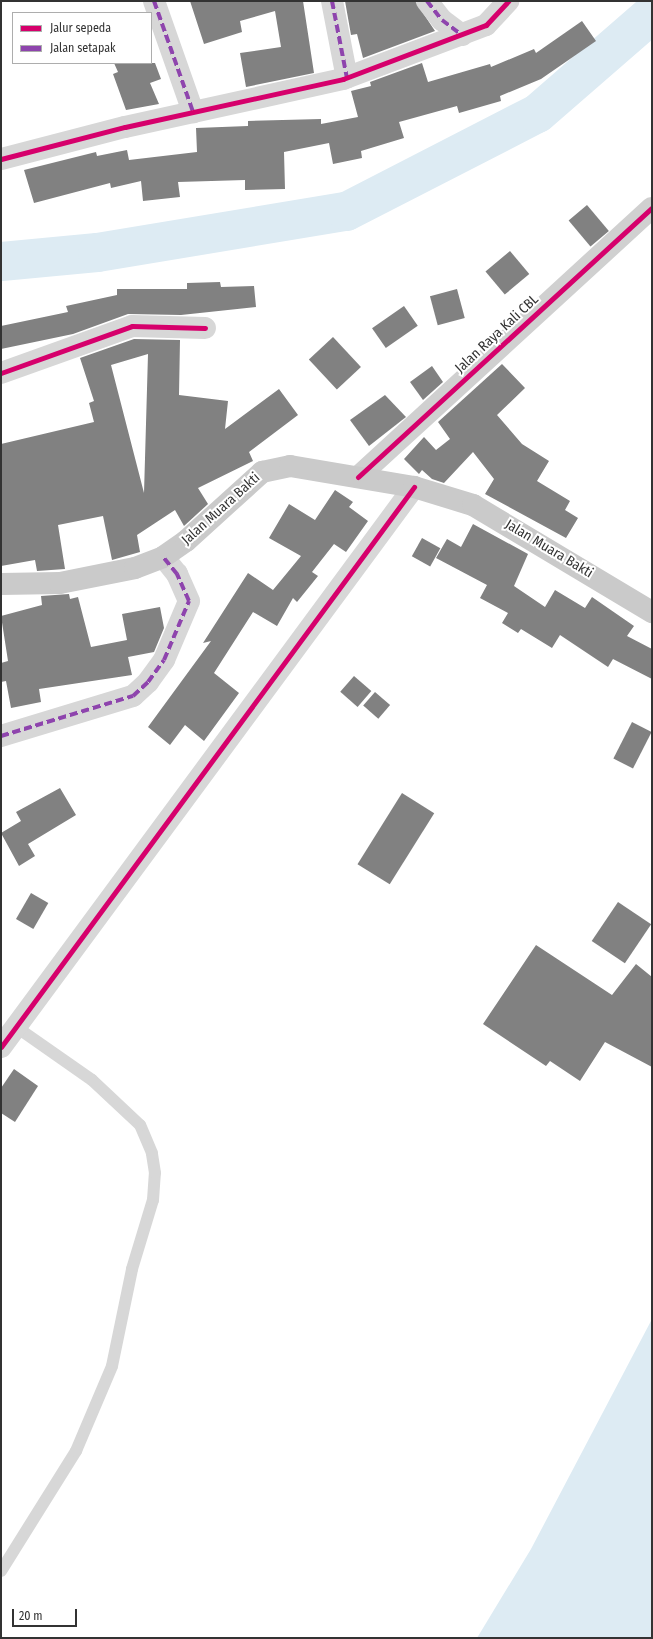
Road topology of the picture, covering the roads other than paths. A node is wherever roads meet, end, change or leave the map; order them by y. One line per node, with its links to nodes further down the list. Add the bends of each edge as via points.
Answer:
1 (154, 1): 7 (street)
2 (332, 1): 6 (street)
3 (427, 1): 5 (street, via 442,20)
4 (508, 1): 5 (street, via 492,21)
5 (462, 35): 6 (street)
6 (347, 78): 7 (street)
7 (193, 112): 8 (street)
8 (1, 159)
9 (652, 208): 12 (street, Jalan Raya Kali CBL)
10 (205, 328): 11 (street, via 132,326)
11 (1, 372)
12 (358, 477): 13 (main road, Jalan Muara Bakti); 14 (main road, Jalan Muara Bakti, via 290,466 262,472 186,541)
13 (414, 486): 16 (main road, Jalan Muara Bakti, via 473,505); 18 (street, via 313,628)
14 (163, 557): 15 (main road, Jalan Muara Bakti, via 135,568 60,583); 17 (street, via 177,574 190,601 164,660 148,682 132,696)
15 (1, 584)
16 (652, 612)
17 (1, 736)
18 (15, 1026): 19 (street); 20 (lane, via 92,1080 140,1125 152,1153 155,1173 153,1200 132,1269 112,1366 76,1451)
19 (1, 1047)
20 (1, 1571)

